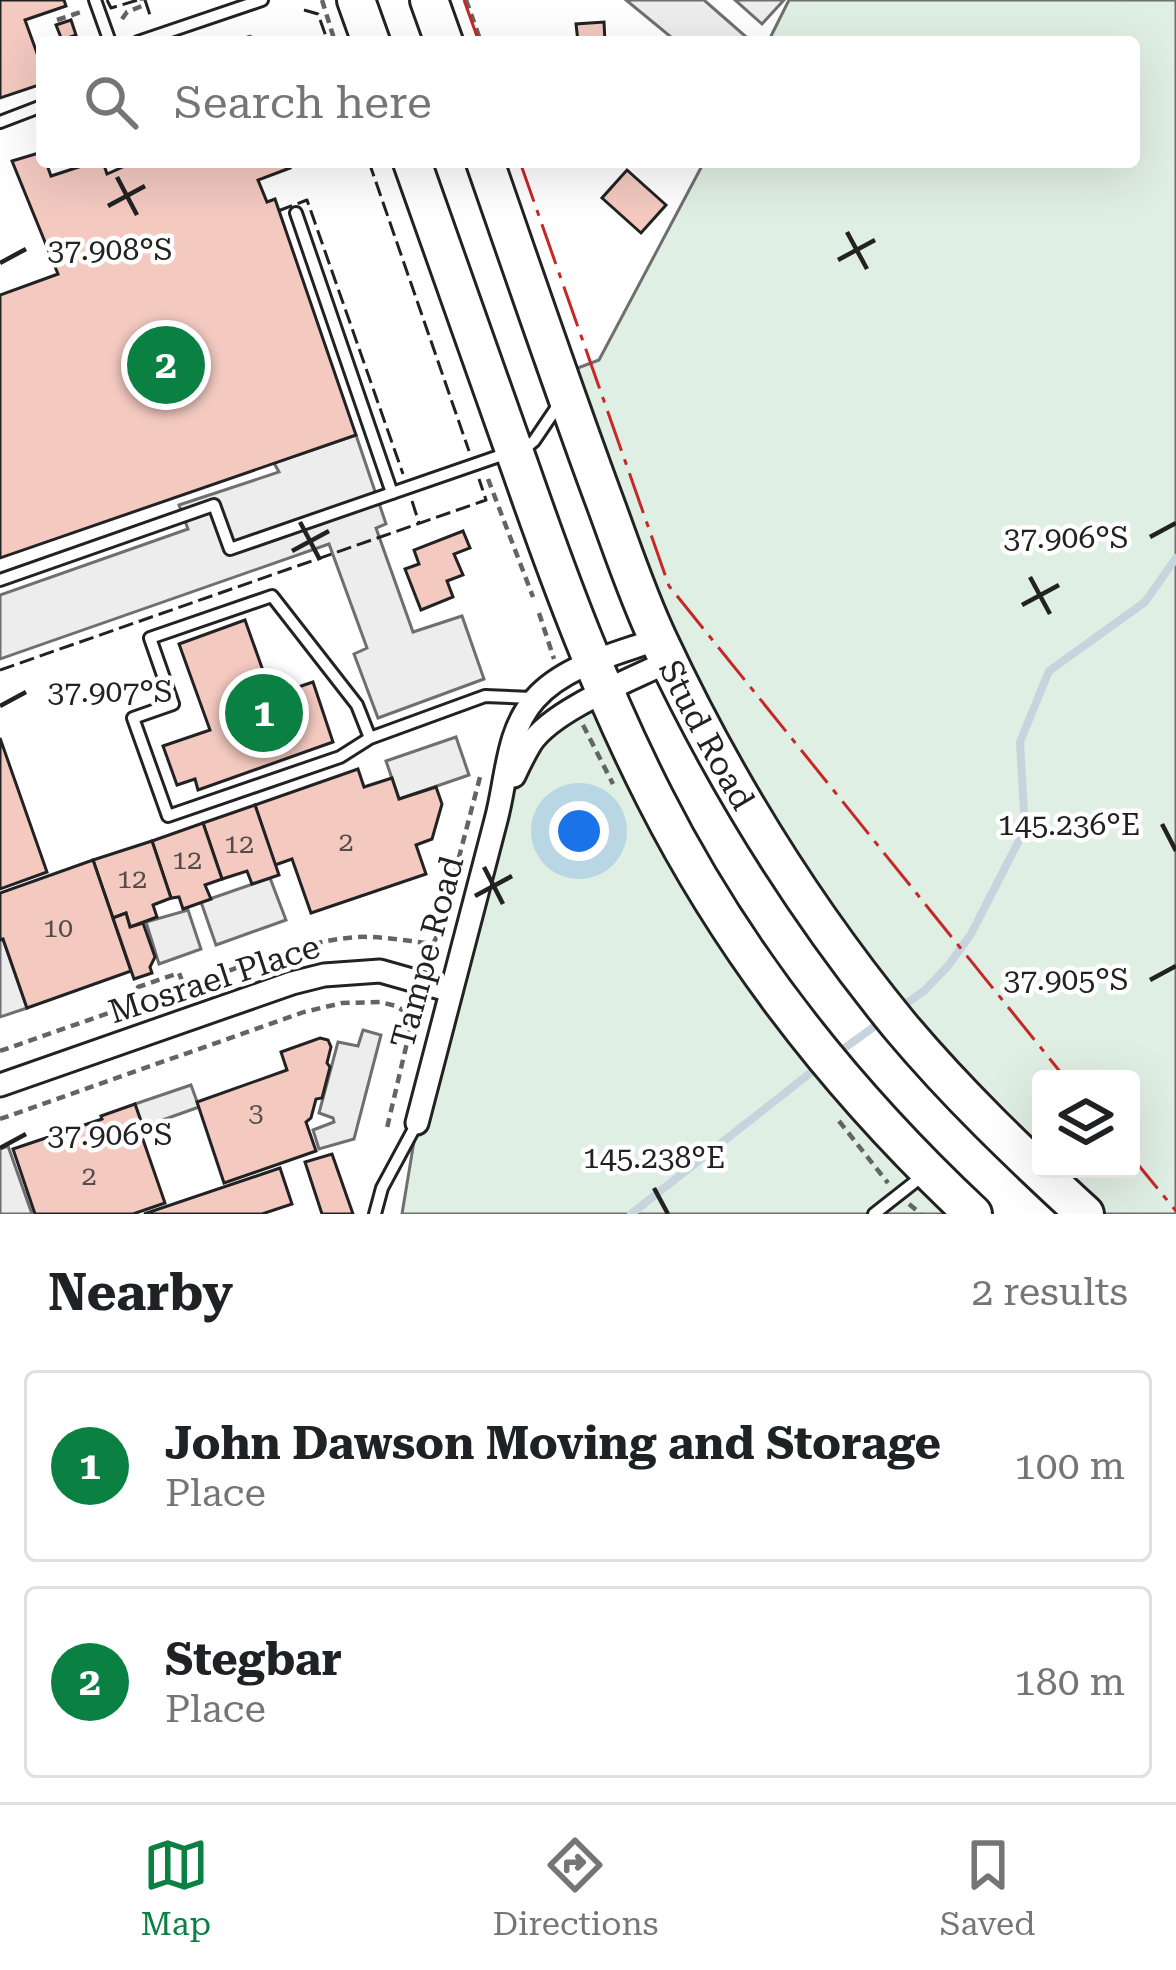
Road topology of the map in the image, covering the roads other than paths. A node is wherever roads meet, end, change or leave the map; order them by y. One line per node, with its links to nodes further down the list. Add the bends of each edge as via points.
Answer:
1 (95, 0): 5 (lane)
2 (262, 0): 6 (lane)
3 (356, 0): 7 (highway)
4 (429, 0): 8 (highway)
5 (108, 36)
6 (156, 36)
7 (368, 36)
8 (442, 36)
9 (36, 108): 10 (lane)
10 (0, 122)
11 (414, 168): 15 (highway)
12 (487, 168): 14 (highway, Stud Road)
13 (296, 213): 16 (lane)
14 (565, 394): 15 (lane, via 534,441); 18 (highway, Stud Road)
15 (498, 456): 16 (lane); 19 (highway)
16 (392, 493): 17 (lane, via 230,549 214,505)
17 (0, 580)
18 (663, 650): 19 (street, Tampe Road); 19 (street, Tampe Road); 30 (highway, Stud Road, via 727,774 825,926 900,1025)
19 (598, 678): 20 (street, Tampe Road, via 563,676); 22 (street, Tampe Road, via 532,740); 26 (highway, via 687,856 835,1091)
20 (536, 698): 21 (lane, via 485,697); 22 (street, Tampe Road, via 513,738)
21 (370, 738): 21 (lane, via 340,757 168,815 133,718 173,704 150,638 272,596 357,705)
22 (502, 798): 23 (street, Tampe Road)
23 (451, 991): 24 (street, Mosrael Place, via 380,971 324,975); 25 (street, Tampe Road)
24 (0, 1085)
25 (416, 1124): 27 (lane)
26 (928, 1172): 28 (lane); 29 (highway)
27 (375, 1214)
28 (874, 1214)
29 (973, 1214)
30 (1085, 1214)

